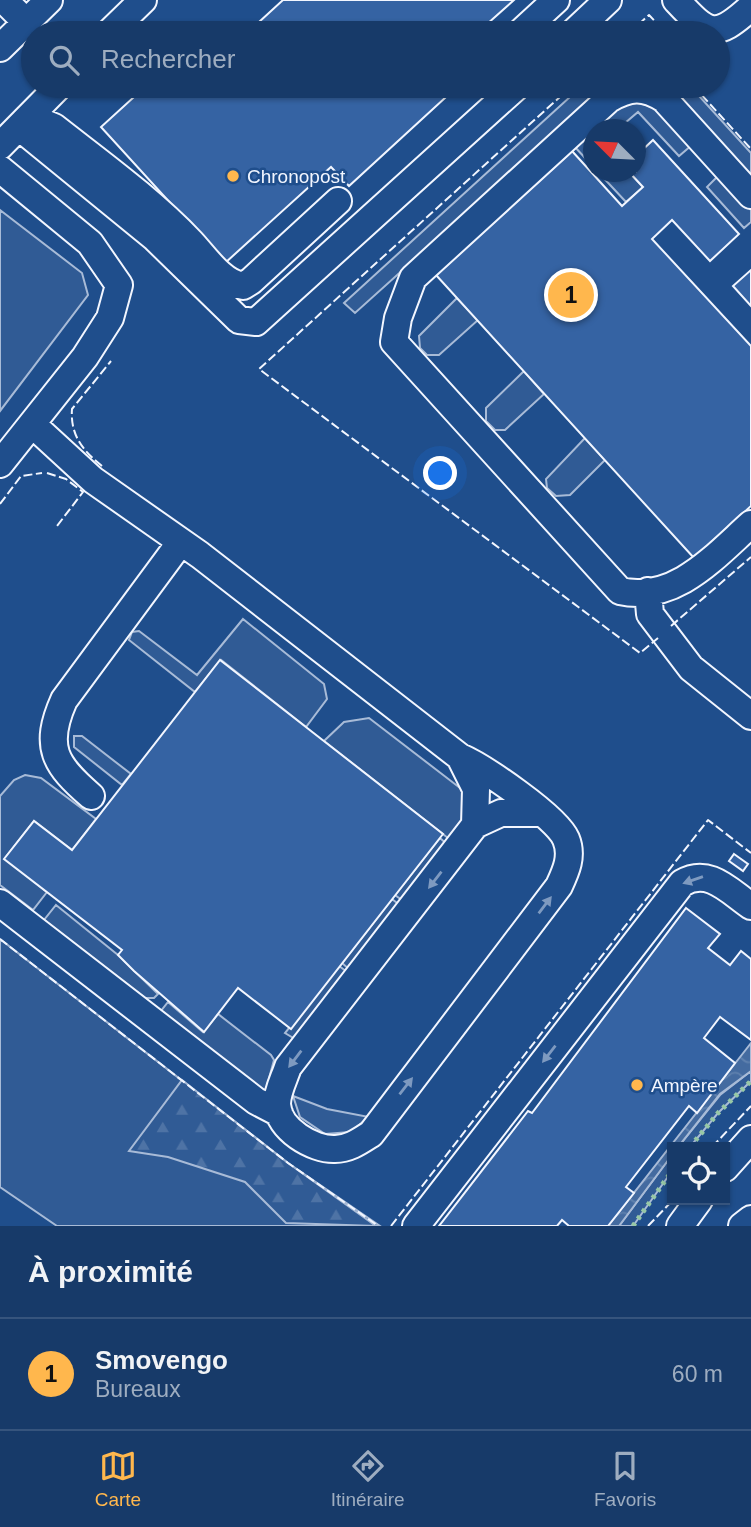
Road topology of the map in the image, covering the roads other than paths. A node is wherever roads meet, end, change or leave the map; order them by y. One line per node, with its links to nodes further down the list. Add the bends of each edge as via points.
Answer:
1 (4, 0): 8 (street)
2 (49, 0): 9 (street)
3 (143, 0): 10 (street)
4 (556, 0): 11 (street)
5 (608, 0): 12 (street)
6 (676, 0): 13 (street)
7 (751, 7): 14 (street)
8 (25, 21)
9 (27, 21)
10 (121, 21)
11 (533, 21)
12 (586, 21)
13 (696, 21)
14 (730, 25)
15 (21, 27): 16 (street)
16 (0, 48)
17 (48, 98): 21 (street)
18 (504, 98): 21 (street, via 250,324 239,320 155,238)
19 (611, 98): 30 (street, via 413,278 394,342 620,591)
20 (662, 98): 24 (street)
21 (22, 125): 22 (street); 25 (street, via 42,122 54,127 167,217 223,277 237,285 251,281)
22 (0, 146)
23 (0, 169): 26 (street, via 90,243 119,285 110,318)
24 (751, 195)
25 (338, 201)
26 (32, 424): 27 (street); 29 (street, via 70,462)
27 (0, 464)
28 (751, 524): 30 (street, via 694,575 672,587)
29 (180, 543): 32 (street); 33 (street, via 64,701 54,723 53,744 62,767)
30 (648, 591): 31 (street, via 650,614 691,668)
31 (751, 716)
32 (460, 757): 34 (street, via 483,767); 35 (street, via 476,789)
33 (91, 796)
34 (539, 813): 35 (street, via 501,813); 38 (street, one-way to 34, via 288,1127 320,1147 346,1147 371,1134 559,886 569,861 566,839)
35 (475, 825): 38 (street, one-way to 38, via 288,1067 277,1102)
36 (0, 902): 38 (street, via 256,1101)
37 (751, 905): 43 (street, one-way to 43, via 706,877 682,883)
38 (279, 1113)
39 (751, 1139): 40 (street)
40 (730, 1162)
41 (695, 1205): 44 (street)
42 (751, 1219): 45 (street)
43 (416, 1226)
44 (680, 1226)
45 (742, 1226)

